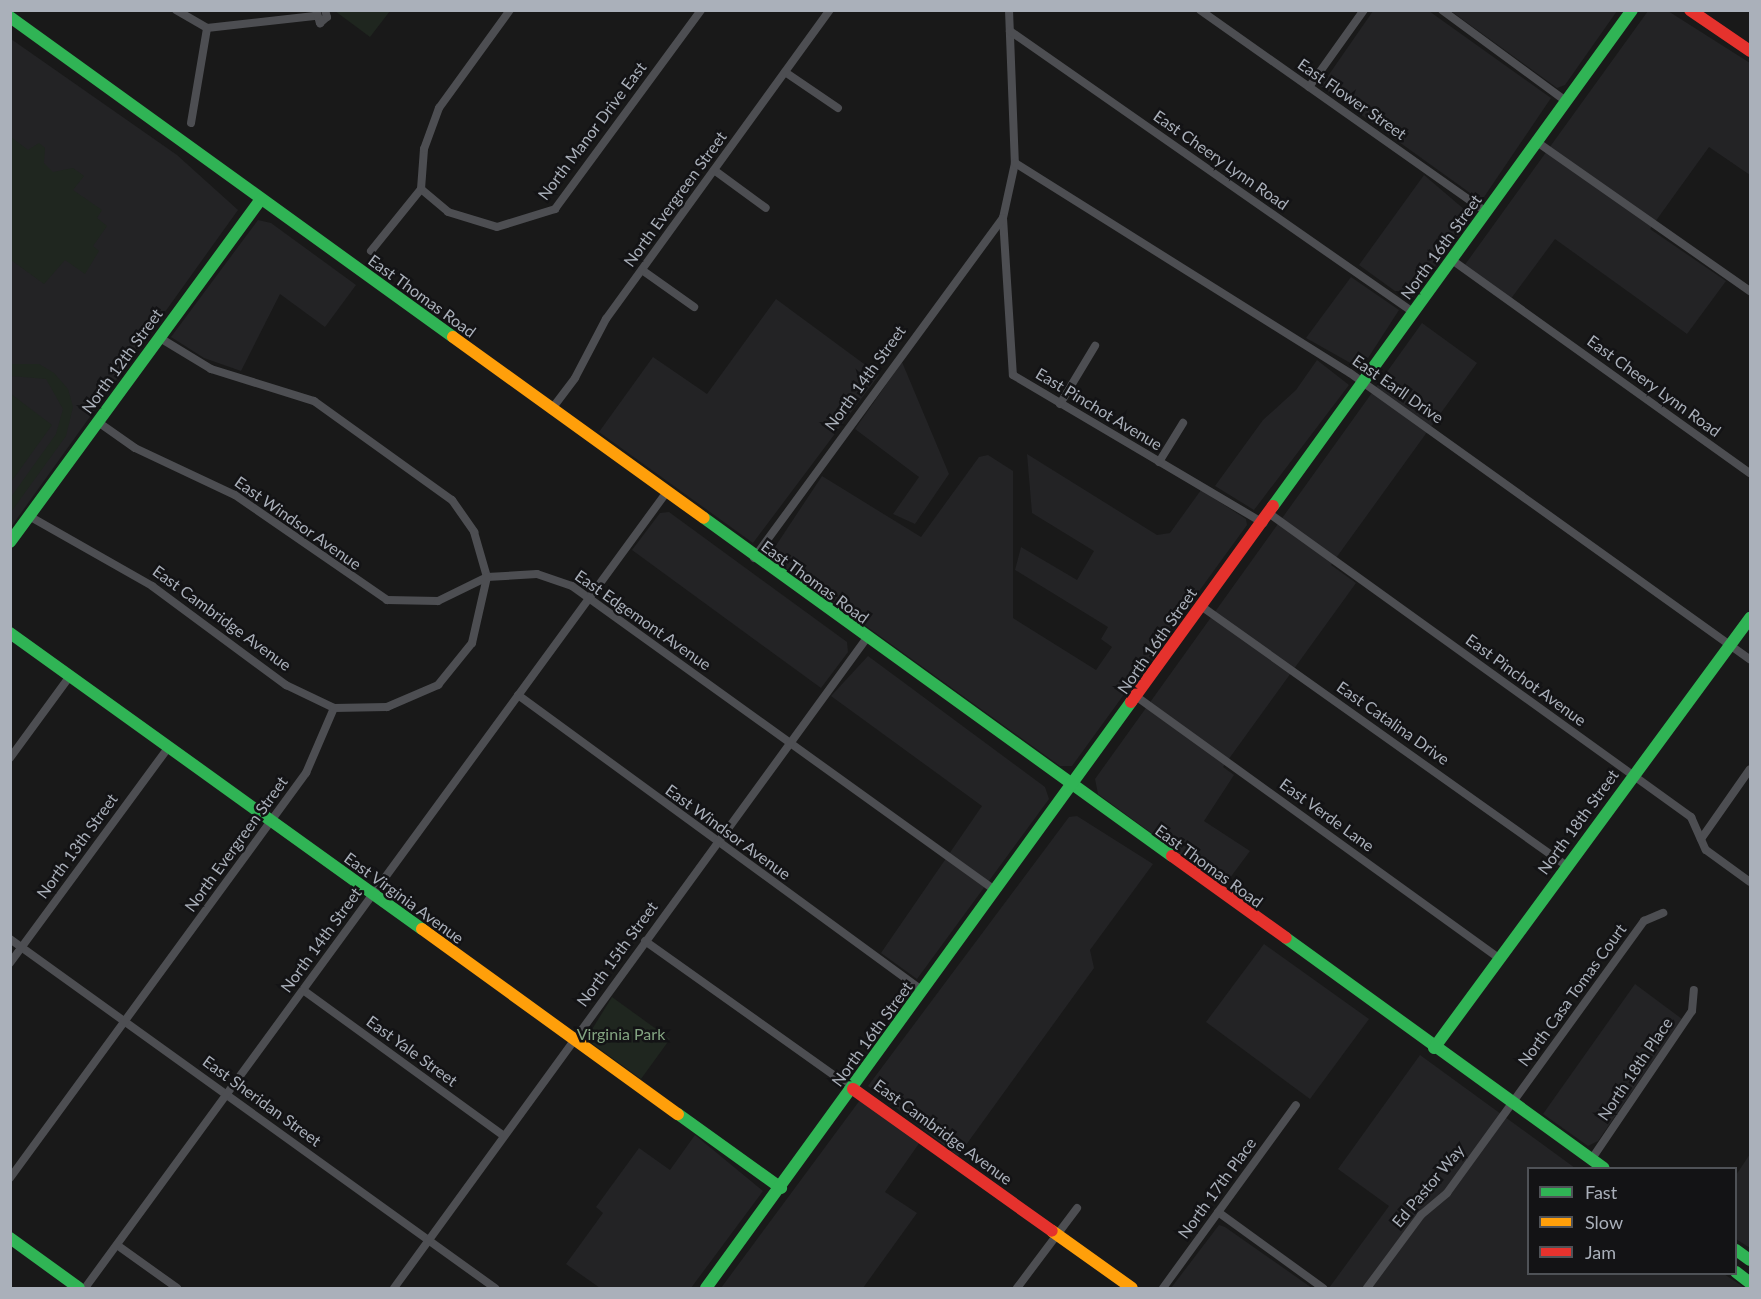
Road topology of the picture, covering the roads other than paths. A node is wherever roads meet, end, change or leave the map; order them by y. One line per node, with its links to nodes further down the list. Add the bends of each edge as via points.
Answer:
1 (176, 10): 14 (street)
2 (325, 10): 12 (street, via 323,22)
3 (510, 10): 25 (street, via 439,108 424,149)
4 (701, 10): 25 (street, North Manor Drive East, via 550,213 513,225 479,224 448,212)
5 (830, 10): 17 (street, North Evergreen Street)
6 (1009, 10): 15 (street)
7 (1200, 10): 18 (street, East Flower Street)
8 (1364, 10): 18 (street)
9 (1442, 10): 19 (street)
10 (1632, 10): 19 (main road, North 16th Street)
11 (1690, 10): 16 (main road)
12 (315, 13): 14 (street)
13 (10, 17): 26 (main road, East Thomas Road)
14 (207, 28): 21 (street)
15 (1010, 31): 23 (street); 35 (street, East Cheery Lynn Road)
16 (1750, 51)
17 (785, 72): 20 (street); 24 (street, North Evergreen Street)
18 (1309, 87): 28 (street, East Flower Street)
19 (1566, 101): 22 (main road, North 16th Street)
20 (838, 108)
21 (191, 123)
22 (1537, 142): 28 (main road, North 16th Street); 33 (street)
23 (1015, 163): 29 (street); 38 (street, East Earll Drive)
24 (714, 170): 27 (street); 32 (street, North Evergreen Street)
25 (421, 189): 30 (street)
26 (261, 199): 36 (main road, North 12th Street); 40 (main road, East Thomas Road)
27 (766, 208)
28 (1486, 212): 31 (main road, North 16th Street)
29 (1003, 218): 39 (street, East Pinchot Avenue, via 1013,375); 49 (street, North 14th Street)
30 (371, 251)
31 (1452, 260): 35 (main road, North 16th Street); 44 (street, East Cheery Lynn Road)
32 (642, 270): 34 (street); 40 (street, North Evergreen Street)
33 (1750, 291)
34 (694, 307)
35 (1414, 313): 38 (main road, North 16th Street)
36 (160, 338): 41 (main road, North 12th Street); 50 (street, via 211,369 303,394 441,491 474,532)
37 (1095, 346): 39 (street)
38 (1364, 382): 47 (main road, North 16th Street); 56 (street, East Earll Drive)
39 (1060, 404): 43 (street, East Pinchot Avenue)
40 (551, 410): 45 (main road, East Thomas Road)
41 (98, 422): 46 (main road, North 12th Street); 50 (street, East Windsor Avenue, via 142,452 235,495 387,600 438,601)
42 (1183, 423): 43 (street)
43 (1159, 462): 47 (street, East Pinchot Avenue)
44 (1750, 473)
45 (666, 493): 49 (main road, East Thomas Road); 51 (street, North 14th Street)
46 (29, 516): 48 (main road, North 12th Street); 61 (street, East Cambridge Avenue, via 152,586 286,685)
47 (1267, 518): 52 (main road, North 16th Street); 66 (street, East Pinchot Avenue)
48 (10, 542)
49 (754, 558): 55 (main road, East Thomas Road)
50 (487, 577): 51 (street, East Edgemont Avenue, via 515,573 554,577); 61 (street, via 472,643 438,685 387,707)
51 (589, 597): 59 (street, North 14th Street); 62 (street, East Edgemont Avenue)
52 (1201, 606): 60 (main road, North 16th Street); 71 (street, East Catalina Drive)
53 (1750, 618): 56 (main road, North 18th Street)
54 (10, 633): 58 (main road, East Virginia Avenue)
55 (866, 639): 62 (street, North 15th Street); 67 (main road, East Thomas Road)
56 (1731, 645): 57 (street, East Earll Drive); 66 (main road, North 18th Street)
57 (1750, 659)
58 (70, 676): 63 (main road, East Virginia Avenue); 64 (street)
59 (518, 695): 70 (street, East Windsor Avenue); 74 (street, North 14th Street)
60 (1137, 697): 67 (main road, North 16th Street); 79 (street, East Verde Lane)
61 (334, 708): 68 (street, North Evergreen Street, via 315,759)
62 (789, 743): 70 (street, North 15th Street); 73 (street, East Edgemont Avenue)
63 (168, 748): 68 (main road, East Virginia Avenue); 78 (street, North 13th Street)
64 (10, 758)
65 (1750, 769): 69 (street)
66 (1632, 775): 69 (street, East Pinchot Avenue, via 1691,817); 71 (main road, North 18th Street)
67 (1072, 789): 73 (main road, North 16th Street); 86 (main road, East Thomas Road)
68 (270, 822): 74 (main road, East Virginia Avenue); 84 (street, North Evergreen Street)
69 (1701, 839): 72 (street, East Pinchot Avenue, via 1706,850)
70 (717, 842): 77 (street, North 15th Street); 83 (street, East Windsor Avenue)
71 (1566, 865): 79 (main road, North 18th Street)
72 (1750, 882)
73 (996, 891): 83 (main road, North 16th Street)
74 (372, 895): 81 (street, North 14th Street); 85 (main road, East Virginia Avenue)
75 (1663, 913): 89 (street, North Casa Tomas Court, via 1644,921)
76 (10, 939): 78 (street, East Sheridan Street)
77 (645, 941): 85 (street, North 15th Street); 87 (street, East Cambridge Avenue)
78 (22, 947): 80 (street, North 13th Street); 84 (street, East Sheridan Street)
79 (1499, 958): 86 (main road, North 18th Street)
80 (10, 963)
81 (303, 990): 88 (street, North 14th Street); 91 (street, East Yale Street)
82 (1694, 990): 92 (street, North 18th Place, via 1692,1011)
83 (923, 991): 87 (main road, North 16th Street)
84 (125, 1022): 88 (street, East Sheridan Street); 94 (street, North Evergreen Street)
85 (574, 1040): 91 (street, North 15th Street); 95 (main road, East Virginia Avenue)
86 (1434, 1048): 89 (main road, East Thomas Road)
87 (853, 1089): 95 (main road, North 16th Street); 98 (main road, East Cambridge Avenue)
88 (227, 1094): 100 (street, East Sheridan Street); 101 (street, North 14th Street)
89 (1513, 1104): 92 (main road, East Thomas Road); 116 (street, Ed Pastor Way)
90 (1296, 1105): 97 (street, North 17th Place)
91 (504, 1136): 100 (street, North 15th Street)
92 (1591, 1160): 93 (main road, East Thomas Road)
93 (1602, 1167)
94 (10, 1178)
95 (781, 1188): 111 (main road, North 16th Street)
96 (1077, 1208): 98 (street)
97 (1218, 1212): 114 (street, North 17th Place); 115 (street)
98 (1057, 1235): 112 (street); 113 (main road, East Cambridge Avenue)
99 (10, 1238): 106 (main road)
100 (428, 1240): 109 (street, North 15th Street); 110 (street, East Sheridan Street)
101 (117, 1245): 107 (street, North 14th Street); 108 (street)
102 (1737, 1251): 103 (main road)
103 (1750, 1260)
104 (1737, 1273): 105 (main road)
105 (1750, 1283)
106 (79, 1288)
107 (85, 1288)
108 (177, 1288)
109 (394, 1288)
110 (495, 1288)
111 (707, 1288)
112 (1017, 1288)
113 (1132, 1288)
114 (1163, 1288)
115 (1323, 1288)
116 (1367, 1288)

